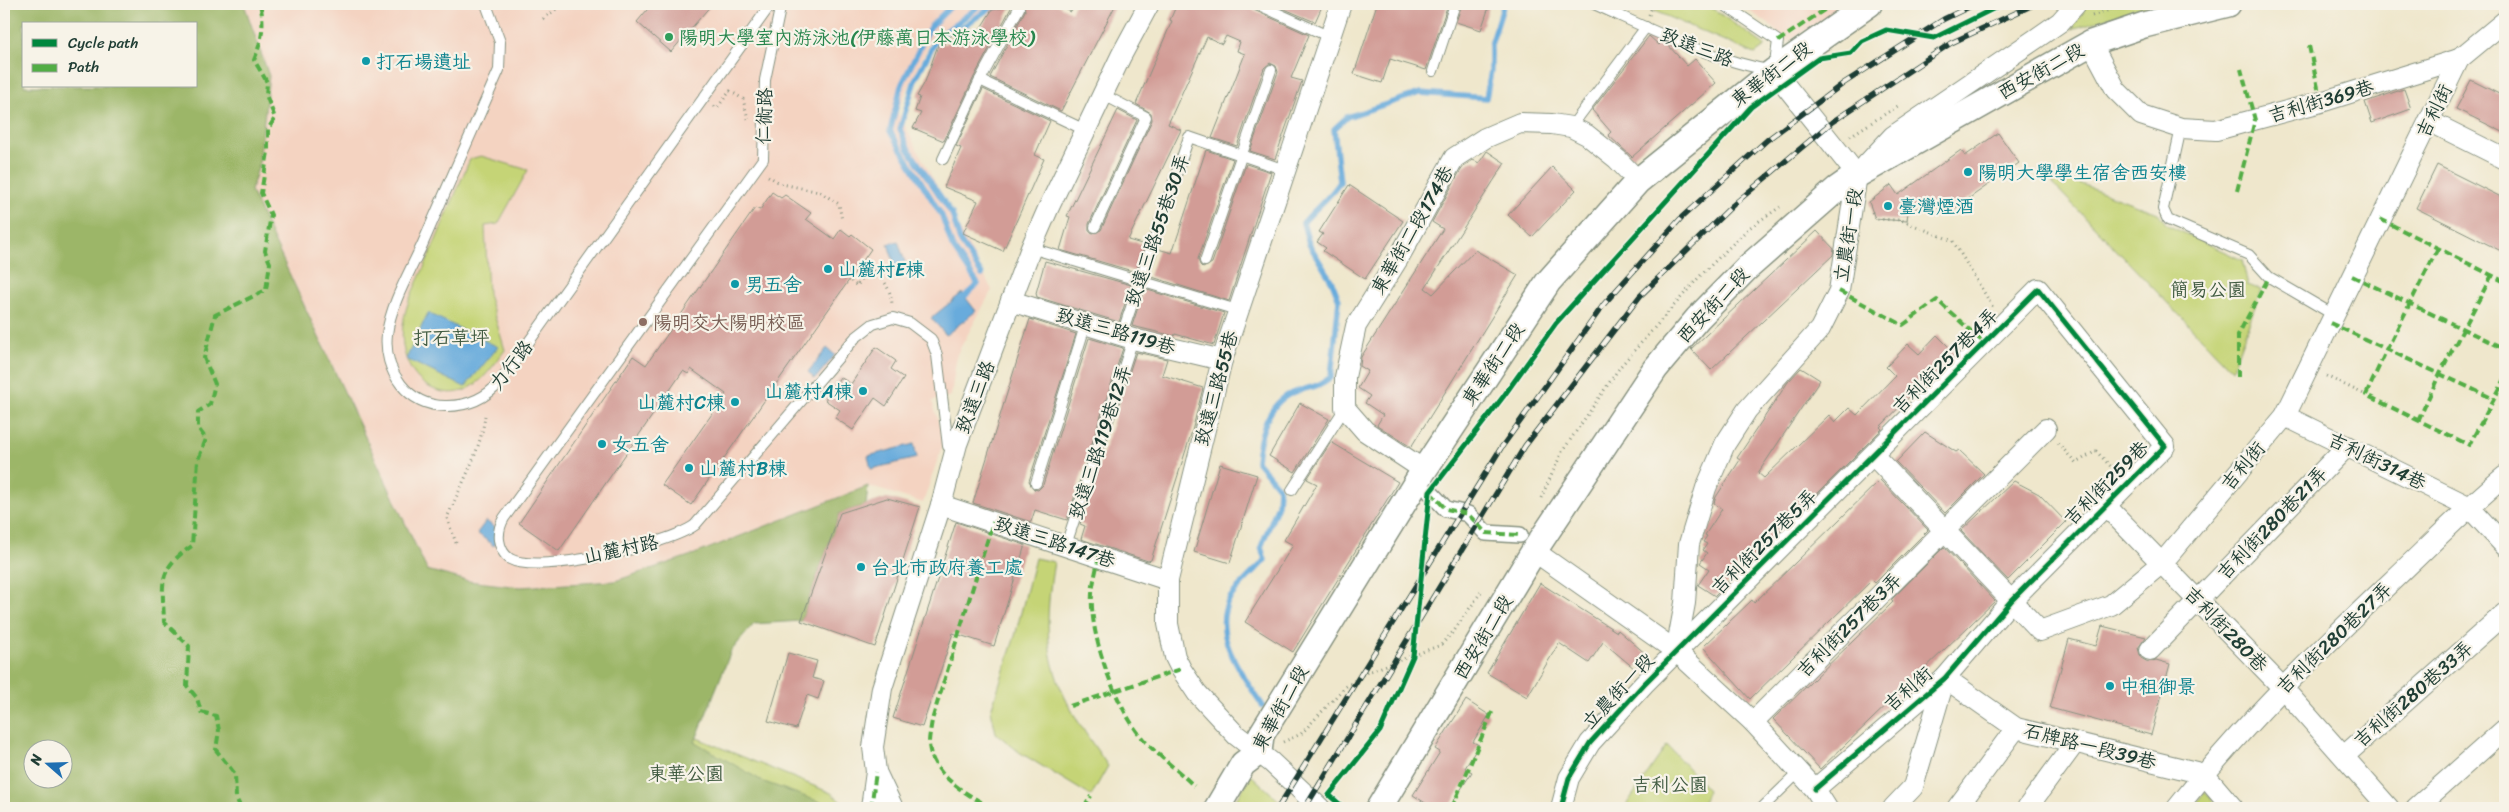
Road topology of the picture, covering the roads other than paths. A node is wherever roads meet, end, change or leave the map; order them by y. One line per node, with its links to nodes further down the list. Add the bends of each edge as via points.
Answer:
1 (486, 4): 2 (lane, 力行路, via 500,42 499,70 401,292 387,334 387,357 395,378 412,395 445,406 469,402 491,392 500,382)
2 (771, 4)
3 (781, 4): 34 (lane, 仁術路, via 765,80 763,159)
4 (1149, 4): 23 (street, 致遠三路)
5 (1257, 4): 16 (lane)
6 (1341, 4): 16 (street, 致遠三路55巷)
7 (1455, 4): 20 (lane)
8 (1594, 4): 15 (lane, 致遠三路)
9 (1723, 4): 21 (lane, via 1778,41)
10 (2228, 4): 17 (street, 西安街二段, via 2144,25)
11 (1865, 5): 21 (street, 東華街二段)
12 (2085, 7): 32 (street, via 1893,136)
13 (1019, 8): 22 (lane)
14 (2505, 21): 18 (street, 吉利街)
15 (1646, 27): 21 (lane, 致遠三路, via 1747,66); 25 (lane)
16 (1328, 36): 31 (street, 致遠三路55巷)
17 (2090, 44): 26 (street, 吉利街369巷, via 2116,90 2142,115); 32 (street, 西安街二段)
18 (2459, 59): 24 (street, 吉利街); 26 (street, 吉利街369巷, via 2321,102 2216,130)
19 (1271, 70): 28 (lane)
20 (1433, 71)
21 (1774, 71): 32 (street); 33 (street, 東華街二段)
22 (980, 80): 27 (lane); 29 (lane)
23 (1102, 94): 27 (street, 致遠三路); 35 (lane, via 1146,117)
24 (2429, 121): 30 (street); 42 (street, 吉利街)
25 (1571, 127): 33 (street, 東華街二段174巷, via 1587,135 1617,159); 46 (street, 東華街二段174巷, via 1520,123 1485,138 1454,158 1398,259 1356,326 1345,378)
26 (2181, 128): 42 (lane, via 2163,210 2168,220 2249,255 2269,277)
27 (1085, 130): 36 (street, 致遠三路)
28 (1242, 155): 31 (lane, 致遠三路55巷30弄); 37 (lane); 38 (lane, 致遠三路55巷30弄, via 1189,137)
29 (943, 159)
30 (2505, 159)
31 (1285, 170): 41 (street, 致遠三路55巷)
32 (1856, 175): 60 (street, 西安街二段, via 1746,269 1698,318 1655,369); 69 (street, 立農街一段, via 1840,291 1820,329 1747,410 1725,444 1706,488 1688,544 1685,603)
33 (1638, 181): 53 (street, 東華街二段, via 1548,282)
34 (722, 216): 50 (lane, 山麓村路, via 504,518 499,530 503,552 523,563 553,563 644,546 686,532 855,338 873,324 893,318 916,326 934,344 948,446)
35 (1095, 227)
36 (1030, 248): 38 (lane); 40 (street, 致遠三路)
37 (1205, 261)
38 (1140, 280): 41 (lane); 44 (lane, 致遠三路55巷30弄)
39 (2038, 289): 51 (street, 吉利街257巷4弄); 57 (street, 吉利街259巷, via 2165,446)
40 (1012, 301): 43 (street, 致遠三路119巷); 50 (street, 致遠三路)
41 (1237, 310): 45 (street, 致遠三路55巷)
42 (2334, 315): 47 (street, 吉利街)
43 (1086, 324): 44 (street, 致遠三路119巷); 54 (lane)
44 (1127, 336): 45 (street, 致遠三路119巷); 61 (lane, 致遠三路119巷12弄)
45 (1222, 360): 64 (street, 致遠三路55巷)
46 (1345, 408): 53 (street, via 1366,431); 55 (lane)
47 (2285, 416): 49 (street, 吉利街314巷); 63 (street, 吉利街)
48 (2046, 429): 59 (street, 吉利街257巷3弄)
49 (2347, 446): 58 (street, 吉利街314巷); 65 (street, 吉利街280巷21弄)
50 (957, 448): 56 (street, 致遠三路)
51 (1873, 455): 59 (street); 69 (street, 吉利街257巷5弄)
52 (2505, 476): 58 (street, 吉利街280巷27弄)
53 (1427, 481): 60 (street, via 1446,509 1468,514 1486,533); 76 (street, 東華街二段, via 1261,735)
54 (1036, 482)
55 (1292, 490)
56 (941, 505): 61 (street, 致遠三路147巷); 78 (street, 致遠三路, via 882,688 873,747)
57 (2106, 505): 63 (street, 吉利街259巷); 66 (street, 吉利街259巷)
58 (2468, 506): 62 (street); 71 (street, 吉利街280巷27弄)
59 (1945, 529): 66 (street); 72 (street, 吉利街257巷3弄)
60 (1527, 543): 69 (street); 86 (street, 西安街二段)
61 (1066, 546): 64 (street, 致遠三路147巷)
62 (2505, 546)
63 (2163, 562): 65 (street, 吉利街280巷); 66 (street, 吉利街, via 2111,605 2040,631)
64 (1168, 580): 76 (street, 致遠三路55巷, via 1168,624 1181,670 1197,693 1236,735)
65 (2198, 600): 68 (street, 吉利街280巷21弄); 71 (street, 吉利街280巷)
66 (2011, 601): 70 (street, 吉利街)
67 (2505, 613): 77 (street, 吉利街280巷33弄)
68 (2150, 650)
69 (1676, 651): 72 (street); 87 (street, 立農街一段, via 1590,743 1570,778)
70 (1945, 678): 73 (street, 石牌路一段39巷); 81 (street, 吉利街); 90 (street, via 1913,787)
71 (2282, 687): 77 (street, 吉利街280巷); 80 (street, 吉利街280巷27弄)
72 (1753, 722): 79 (street)
73 (2016, 728): 75 (street, 石牌路一段39巷); 91 (street)
74 (2505, 729): 96 (street)
75 (2074, 744): 80 (street, 石牌路一段39巷); 92 (street)
76 (1268, 749): 84 (street, 東華街二段, via 1243,764); 85 (street, 致遠三路55巷)
77 (2344, 756): 95 (street, 吉利街280巷)
78 (876, 772): 82 (street); 83 (street, 致遠三路)
79 (1799, 772): 81 (street); 88 (lane)
80 (2204, 774): 93 (street, 吉利街280巷27弄); 94 (street)
81 (1815, 789): 89 (street)
82 (871, 808)
83 (893, 808)
84 (1217, 808)
85 (1320, 808)
86 (1379, 808)
87 (1561, 808)
88 (1762, 808)
89 (1827, 808)
90 (1893, 808)
91 (1957, 808)
92 (2027, 808)
93 (2177, 808)
94 (2233, 808)
95 (2389, 808)
96 (2416, 808)

